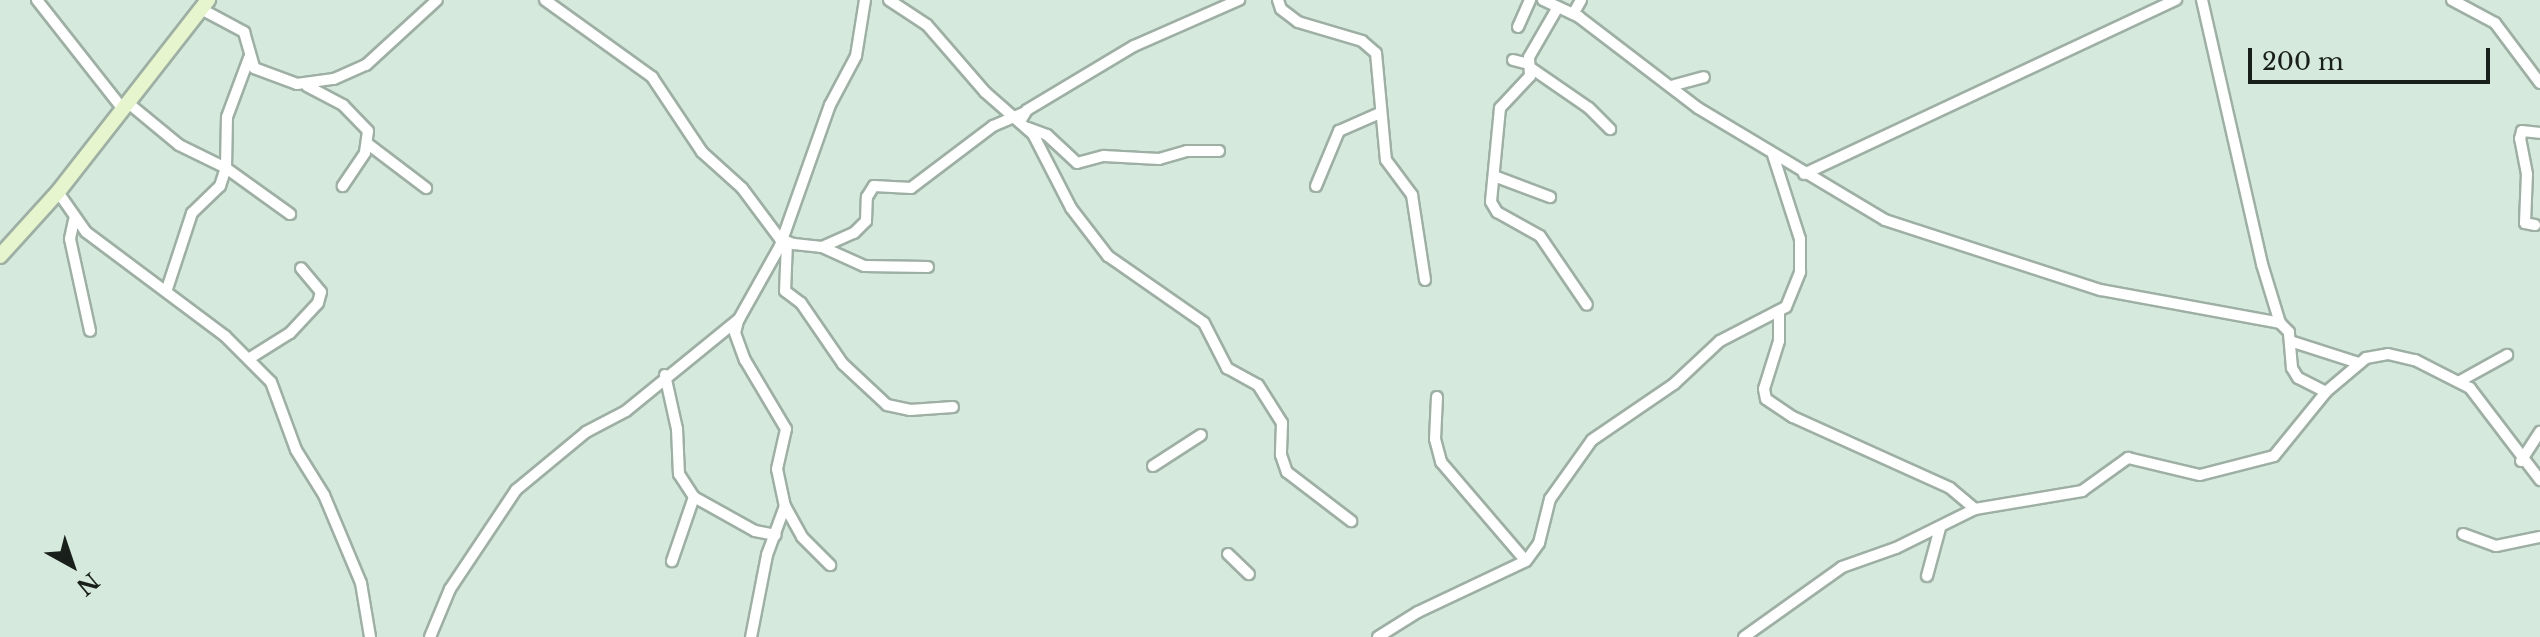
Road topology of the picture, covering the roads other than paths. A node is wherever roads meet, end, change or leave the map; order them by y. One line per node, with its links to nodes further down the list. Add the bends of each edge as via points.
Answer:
1 (37, 0): 25 (street)
2 (437, 0): 23 (street, via 366,65 334,79)
3 (545, 0): 44 (street, via 652,77 702,152 742,188)
4 (865, 0): 44 (street, via 856,56 830,105)
5 (889, 0): 27 (street, via 927,25 985,92)
6 (1239, 0): 27 (street, via 1134,46)
7 (1278, 0): 26 (street, via 1298,22 1372,48 1381,68)
8 (1530, 0): 17 (street)
9 (1543, 0): 15 (street)
10 (1581, 0): 16 (street)
11 (2176, 0): 34 (street)
12 (2202, 0): 54 (street)
13 (2452, 0): 22 (street, via 2495,23)
14 (205, 5): 18 (street, via 244,32); 25 (main road)
15 (1558, 7): 16 (street); 20 (street)
16 (1573, 14): 24 (street)
17 (1518, 27)
18 (249, 58): 23 (street, via 259,72); 33 (street, via 227,117)
19 (1513, 60): 20 (street)
20 (1530, 66): 28 (street); 35 (street, via 1530,76 1500,108)
21 (1704, 77): 24 (street)
22 (2540, 83)
23 (297, 84): 30 (street, via 343,105 368,131)
24 (1671, 86): 32 (street)
25 (125, 105): 33 (street, via 179,145); 39 (main road)
26 (1380, 113): 37 (street, via 1339,131); 49 (street, via 1386,160 1412,195)
27 (1023, 121): 31 (street, via 1077,163 1104,156 1159,159 1187,151); 45 (street, via 993,126 911,188 874,186 867,197 864,225); 73 (street, via 1043,146 1071,208 1108,256 1204,323 1223,363 1258,385 1280,419 1287,472)
28 (1610, 129)
29 (2540, 133): 43 (street, via 2522,131 2520,139 2527,174 2525,223)
30 (368, 144): 36 (street); 38 (street)
31 (1219, 151)
32 (1773, 155): 34 (street); 52 (street, via 1800,239 1795,290)
33 (226, 168): 41 (street); 50 (street, via 220,186 192,213)
34 (1804, 174): 54 (street, via 1885,220 2052,275)
35 (1494, 176): 40 (street); 51 (street, via 1493,208 1540,236)
36 (343, 186)
37 (1316, 186)
38 (426, 188)
39 (58, 192): 42 (street); 46 (main road)
40 (1550, 197)
41 (290, 214)
42 (74, 220): 50 (street); 55 (street, via 70,239)
43 (2535, 225)
44 (784, 240): 45 (street); 53 (street); 64 (street, via 785,291 801,303 843,364 887,405 910,410)
45 (822, 247): 47 (street, via 864,266)
46 (0, 256)
47 (928, 267)
48 (301, 268): 58 (street, via 321,292 318,303 290,333)
49 (1425, 280)
50 (167, 289): 58 (street)
51 (1587, 305)
52 (1779, 314): 72 (street, via 1779,341 1764,389 1766,399 1793,417 1950,488); 80 (street, via 1720,341 1674,384 1592,440 1550,499 1539,543)
53 (739, 319): 60 (street); 71 (street, via 735,333 745,360 785,423 777,469)
54 (2280, 323): 56 (street)
55 (90, 331)
56 (2290, 341): 59 (street); 62 (street, via 2294,373)
57 (2507, 355): 61 (street)
58 (250, 358): 84 (street, via 279,395 296,450 324,495 366,599)
59 (2359, 363): 61 (street, via 2388,354); 62 (street)
60 (665, 375): 70 (street, via 677,429 679,474); 85 (street, via 626,411 586,432 516,490 450,589)
61 (2460, 381): 67 (street, via 2478,396)
62 (2327, 391): 72 (street, via 2274,456 2200,475 2128,458 2082,491)
63 (1437, 397): 80 (street, via 1435,439 1441,462)
64 (953, 407)
65 (2540, 432): 67 (street)
66 (1201, 435): 68 (street)
67 (2521, 461): 69 (street)
68 (1153, 466)
69 (2540, 480)
70 (694, 497): 76 (street, via 755,531); 79 (street)
71 (785, 506): 76 (street); 81 (street, via 802,537)
72 (1975, 509): 74 (street)
73 (1351, 521)
74 (1940, 528): 83 (street); 88 (street, via 1842,567)
75 (2463, 534): 77 (street, via 2496,546)
76 (776, 535): 86 (street)
77 (2540, 537)
78 (1228, 554): 82 (street)
79 (672, 561)
80 (1526, 561): 87 (street)
81 (830, 565)
82 (1249, 574)
83 (1927, 576)
84 (370, 637)
85 (430, 637)
86 (751, 637)
87 (1378, 637)
88 (1744, 637)

